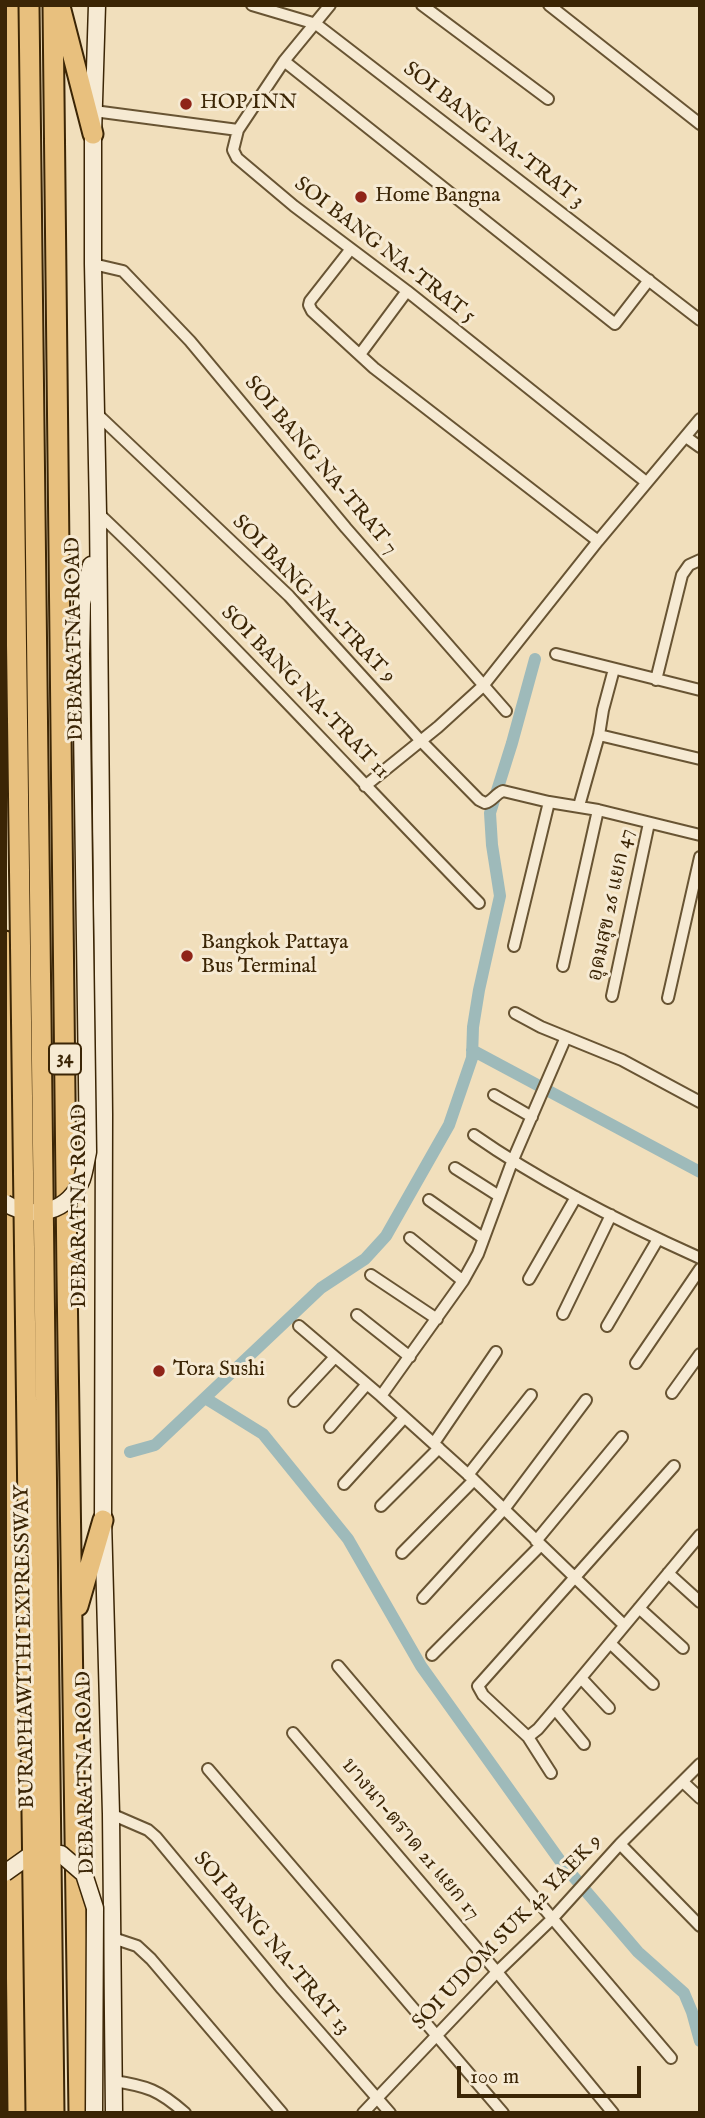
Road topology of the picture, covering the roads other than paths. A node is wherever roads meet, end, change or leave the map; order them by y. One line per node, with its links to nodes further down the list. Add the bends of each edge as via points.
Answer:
1 (8, 5): 141 (highway, BURAPHAWITHI EXPRESSWAY, bridge)
2 (29, 5): 142 (highway, BURAPHAWITHI EXPRESSWAY, bridge)
3 (54, 5): 110 (highway, DEBARATNA ROAD / 34)
4 (60, 5): 16 (highway)
5 (97, 5): 13 (main road, DEBARATNA ROAD / 34)
6 (252, 5): 10 (street, SOI BANG NA-TRAT 3)
7 (330, 5): 10 (street)
8 (422, 5): 12 (street)
9 (549, 5): 14 (street)
10 (316, 24): 11 (street); 19 (street, SOI BANG NA-TRAT 3)
11 (284, 61): 15 (street); 19 (street, via 615,324)
12 (548, 99)
13 (94, 111): 15 (street); 16 (main road, DEBARATNA ROAD / 34)
14 (700, 124)
15 (238, 131): 17 (street, SOI BANG NA-TRAT 5, via 233,150 237,158)
16 (93, 134): 18 (main road, DEBARATNA ROAD / 34)
17 (350, 250): 20 (street, SOI BANG NA-TRAT 5); 22 (street, via 309,305)
18 (93, 264): 23 (main road, DEBARATNA ROAD / 34); 35 (street, SOI BANG NA-TRAT 7, via 123,271 190,341)
19 (649, 280): 21 (street, SOI BANG NA-TRAT 3)
20 (407, 291): 22 (street); 27 (street, SOI BANG NA-TRAT 5)
21 (700, 320)
22 (360, 353): 30 (street)
23 (97, 414): 28 (main road, DEBARATNA ROAD / 34); 39 (street, SOI BANG NA-TRAT 9, via 289,596)
24 (700, 419): 25 (street)
25 (686, 437): 26 (street); 27 (street)
26 (700, 447)
27 (646, 482): 30 (street)
28 (98, 513): 29 (main road, DEBARATNA ROAD / 34); 41 (street, SOI BANG NA-TRAT 11, via 239,651)
29 (97, 538): 65 (main road, bridge, via 82,603 81,654 88,1152 82,1180 67,1202 44,1212 17,1210); 100 (main road, DEBARATNA ROAD / 34, via 104,1100)
30 (598, 541): 35 (street)
31 (700, 560): 34 (street, via 682,575)
32 (556, 654): 33 (street)
33 (614, 669): 34 (street); 38 (street)
34 (656, 680): 36 (street)
35 (483, 686): 37 (street, SOI BANG NA-TRAT 7); 39 (street)
36 (700, 690)
37 (506, 711)
38 (599, 735): 40 (street); 43 (street)
39 (420, 740): 41 (street); 42 (street, SOI BANG NA-TRAT 9, via 485,803 503,791)
40 (700, 759)
41 (365, 786): 48 (street, SOI BANG NA-TRAT 11)
42 (549, 802): 43 (street); 50 (street)
43 (579, 806): 44 (street)
44 (598, 810): 45 (street); 51 (street)
45 (649, 823): 46 (street); 52 (street, อุดมสุข 26 แยก 47)
46 (700, 835)
47 (700, 857): 53 (street)
48 (479, 903)
49 (5, 941): 129 (highway)
50 (514, 946)
51 (563, 966)
52 (612, 996)
53 (668, 998)
54 (515, 1013): 55 (street)
55 (566, 1037): 57 (street, via 622,1060); 58 (street)
56 (494, 1095): 58 (street)
57 (700, 1102)
58 (532, 1117): 60 (street)
59 (474, 1135): 60 (street)
60 (512, 1162): 62 (street); 63 (street)
61 (455, 1168): 62 (street)
62 (499, 1196): 68 (street)
63 (576, 1196): 66 (street); 73 (street)
64 (429, 1200): 68 (street)
65 (5, 1203)
66 (611, 1215): 69 (street); 75 (street)
67 (410, 1238): 74 (street)
68 (484, 1238): 74 (street)
69 (658, 1239): 70 (street); 79 (street)
70 (700, 1258)
71 (700, 1269): 84 (street)
72 (371, 1275): 77 (street)
73 (529, 1279)
74 (463, 1282): 77 (street)
75 (563, 1314)
76 (357, 1315): 83 (street)
77 (437, 1319): 83 (street)
78 (299, 1326): 82 (street)
79 (607, 1326)
80 (496, 1352): 94 (street)
81 (700, 1354): 86 (street)
82 (335, 1357): 85 (street); 90 (street)
83 (410, 1357): 88 (street)
84 (636, 1363)
85 (367, 1384): 88 (street); 92 (street)
86 (672, 1393)
87 (531, 1395): 96 (street)
88 (381, 1396): 91 (street)
89 (586, 1400): 99 (street)
90 (294, 1401)
91 (404, 1418): 94 (street); 97 (street)
92 (330, 1427)
93 (622, 1437): 102 (street)
94 (436, 1445): 96 (street); 98 (street)
95 (674, 1466): 105 (street)
96 (471, 1477): 99 (street); 103 (street)
97 (344, 1484)
98 (381, 1506)
99 (505, 1508): 102 (street); 106 (street)
100 (103, 1520): 110 (highway); 128 (main road, DEBARATNA ROAD / 34)
101 (699, 1538): 104 (street)
102 (538, 1543): 105 (street); 113 (street)
103 (402, 1553)
104 (668, 1573): 107 (street); 108 (street)
105 (574, 1576): 109 (street); 120 (street, via 478,1686)
106 (423, 1598)
107 (700, 1602)
108 (639, 1608): 109 (street); 112 (street)
109 (624, 1625): 111 (street)
110 (72, 1626): 143 (highway, DEBARATNA ROAD / 34)
111 (610, 1643): 115 (street); 116 (street)
112 (683, 1648)
113 (432, 1656)
114 (338, 1666): 132 (street)
115 (581, 1678): 117 (street); 118 (street)
116 (653, 1684)
117 (609, 1708)
118 (555, 1709): 120 (street); 121 (street)
119 (293, 1733): 135 (street, บางนา-ตราด 21 แยก 17)
120 (528, 1737): 124 (street)
121 (584, 1744)
122 (700, 1764): 125 (street, SOI UDOM SUK 42 YAEK 9)
123 (208, 1769): 136 (street)
124 (551, 1773)
125 (683, 1782): 126 (street); 130 (street, SOI UDOM SUK 42 YAEK 9)
126 (700, 1798)
127 (5, 1809): 129 (highway)
128 (111, 1814): 134 (main road, DEBARATNA ROAD / 34); 139 (street, SOI BANG NA-TRAT 13, via 156,1837)
129 (16, 1833): 140 (highway)
130 (620, 1844): 132 (street, SOI UDOM SUK 42 YAEK 9); 133 (street)
131 (5, 1873): 144 (main road, bridge, via 29,1856 61,1854 84,1874 95,1908)
132 (553, 1918): 135 (street, SOI UDOM SUK 42 YAEK 9); 137 (street)
133 (700, 1926)
134 (113, 1938): 138 (main road, DEBARATNA ROAD / 34); 147 (street, via 137,1946 151,1959)
135 (497, 1972): 136 (street, SOI UDOM SUK 42 YAEK 9); 151 (street, บางนา-ตราด 21 แยก 17)
136 (435, 2036): 139 (street, SOI UDOM SUK 42 YAEK 9); 150 (street)
137 (671, 2058)
138 (114, 2081): 145 (main road, DEBARATNA ROAD / 34); 146 (street, via 164,2095)
139 (377, 2099): 148 (street, SOI UDOM SUK 42 YAEK 9); 149 (street, SOI BANG NA-TRAT 13)
140 (18, 2113)
141 (36, 2113)
142 (54, 2113)
143 (79, 2113)
144 (94, 2113)
145 (114, 2113)
146 (185, 2113)
147 (282, 2113)
148 (363, 2113)
149 (390, 2113)
150 (503, 2113)
151 (613, 2113)

